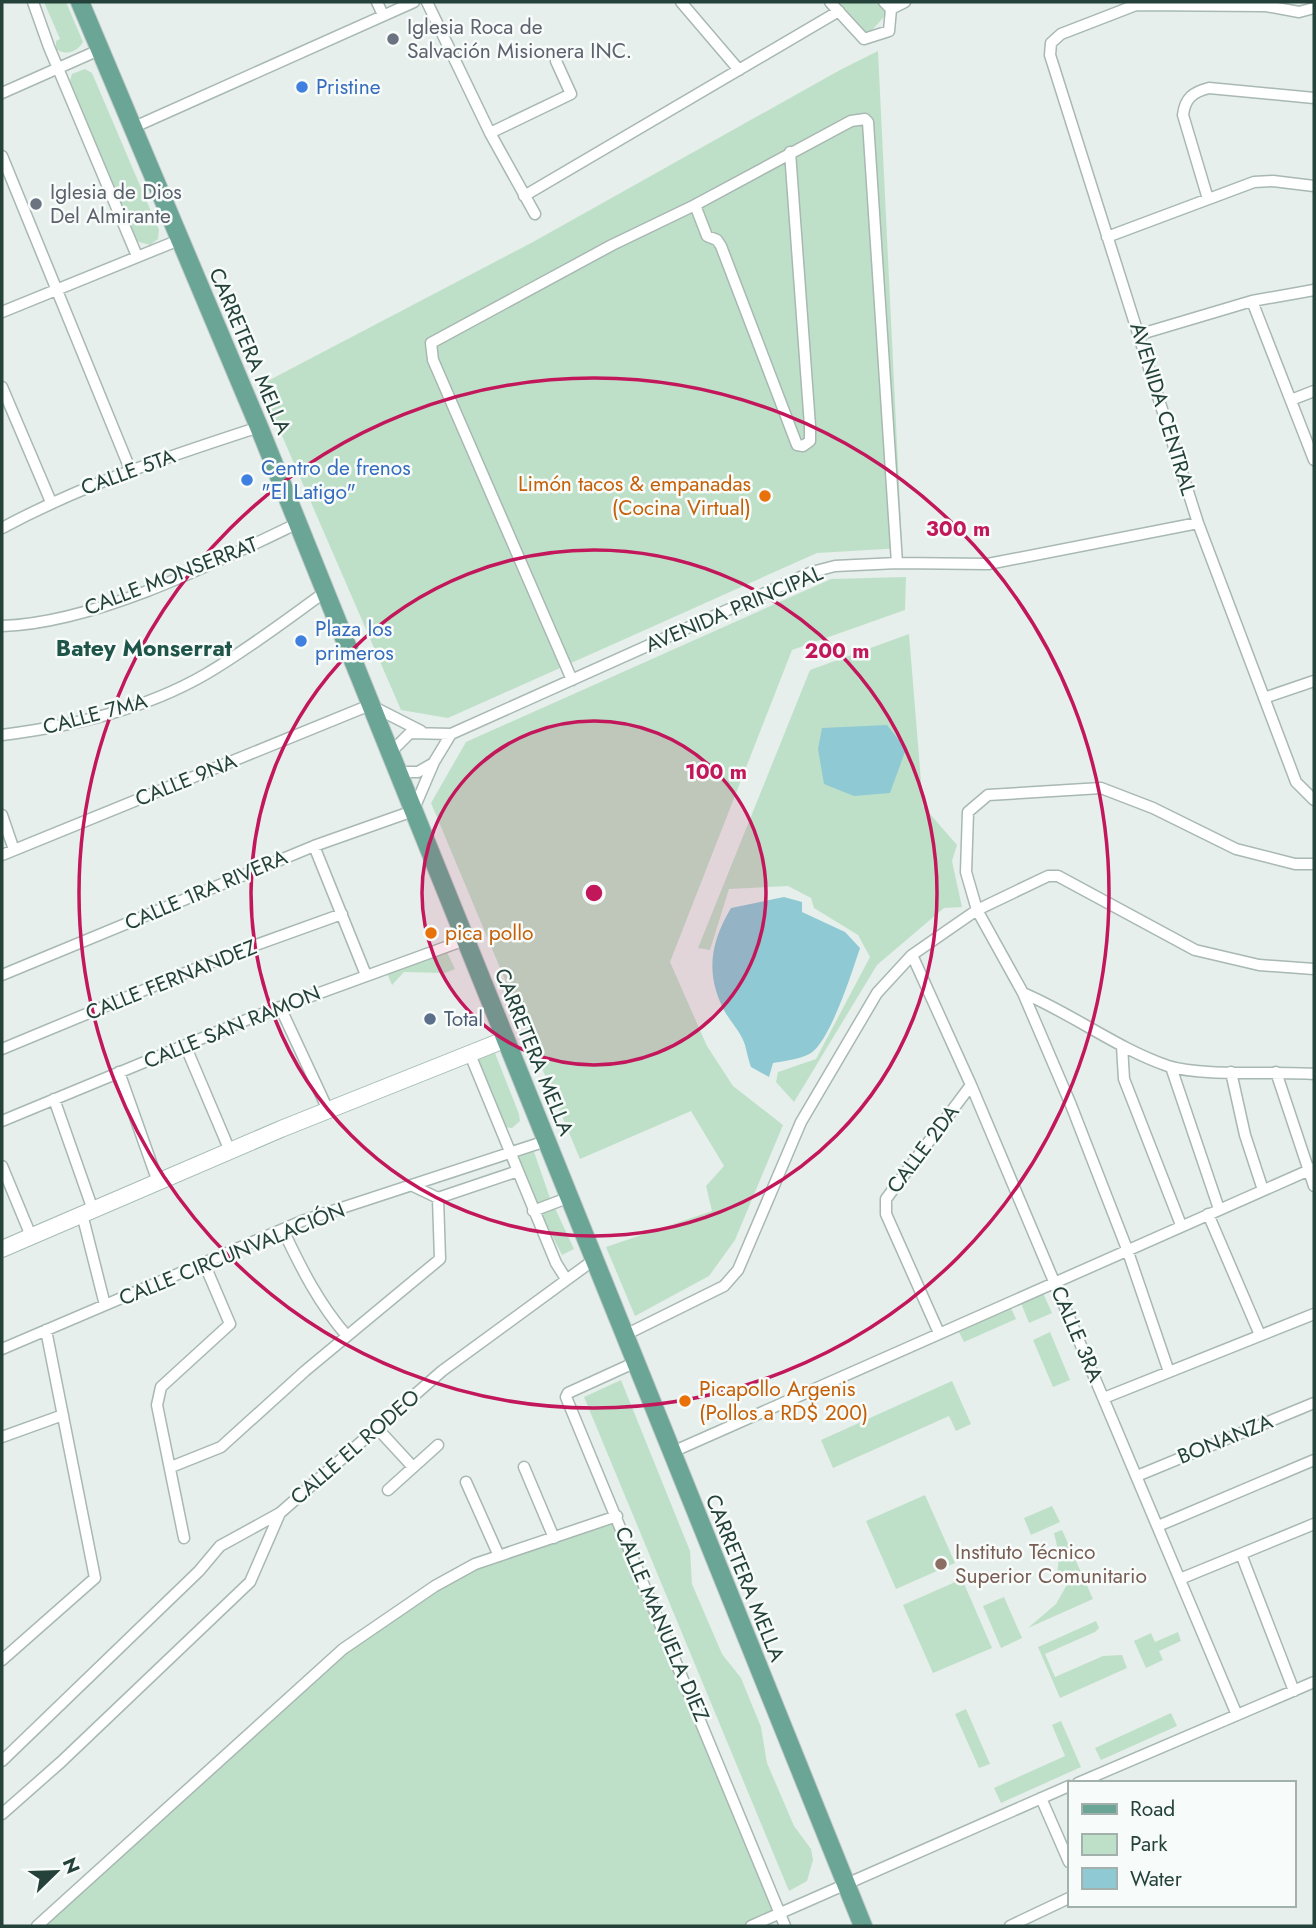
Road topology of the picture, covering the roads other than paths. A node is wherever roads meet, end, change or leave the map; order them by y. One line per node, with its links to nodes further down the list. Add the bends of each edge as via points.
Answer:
1 (33, 2): 15 (street)
2 (80, 2): 13 (main road, CARRETERA MELLA)
3 (377, 2): 12 (street)
4 (414, 2): 12 (street)
5 (427, 2): 20 (street)
6 (681, 2): 16 (street)
7 (830, 2): 11 (street)
8 (905, 2): 9 (street)
9 (887, 6): 11 (street, via 889,31 864,39)
10 (1314, 8): 28 (street, AVENIDA CENTRAL, via 1299,12 1266,6 1136,5 1061,34 1050,55)
11 (839, 11): 16 (street)
12 (383, 15): 19 (street)
13 (99, 50): 15 (street); 19 (main road, CARRETERA MELLA)
14 (556, 61): 20 (street, via 571,94)
15 (57, 66): 17 (street); 30 (street)
16 (739, 70): 24 (street)
17 (2, 93)
18 (1314, 98): 25 (street, via 1209,88 1189,97 1182,115)
19 (132, 128): 29 (main road, CARRETERA MELLA)
20 (490, 133): 24 (street)
21 (790, 152): 26 (street); 26 (street, via 810,426 810,441 803,446 797,445 789,427 721,246 707,236); 46 (street, via 851,121 868,122)
22 (2, 156): 32 (street)
23 (1314, 186): 25 (street, via 1254,182)
24 (524, 195): 27 (street)
25 (1208, 199): 28 (street)
26 (695, 205): 49 (street, via 431,343 433,360)
27 (535, 214)
28 (1107, 237): 35 (street, AVENIDA CENTRAL)
29 (179, 240): 30 (street); 39 (main road, CARRETERA MELLA)
30 (137, 256): 32 (street)
31 (1314, 290): 33 (street)
32 (56, 291): 34 (street); 41 (street)
33 (1252, 301): 35 (street); 38 (street)
34 (2, 312)
35 (1141, 334): 43 (street, AVENIDA CENTRAL)
36 (2, 387): 42 (street)
37 (1314, 391): 38 (street)
38 (1291, 400): 40 (street)
39 (259, 427): 41 (street, CALLE 5TA); 44 (main road, CARRETERA MELLA)
40 (1314, 460)
41 (130, 468): 42 (street, CALLE 5TA)
42 (51, 502): 45 (street, CALLE 5TA)
43 (1198, 523): 46 (street, AVENIDA PRINCIPAL, via 988,564); 51 (street, AVENIDA CENTRAL)
44 (296, 524): 47 (main road, CARRETERA MELLA); 48 (street, CALLE MONSERRAT, via 180,576 84,611)
45 (2, 528)
46 (897, 562): 49 (street, AVENIDA PRINCIPAL, via 811,572)
47 (325, 592): 52 (main road, CARRETERA MELLA); 55 (street, CALLE 7MA, via 205,675 133,708)
48 (2, 625)
49 (572, 680): 54 (street, AVENIDA PRINCIPAL)
50 (1314, 681): 51 (street)
51 (1264, 698): 59 (street, AVENIDA CENTRAL, via 1296,782)
52 (370, 705): 53 (street); 56 (main road, CARRETERA MELLA); 63 (street, CALLE 9NA)
53 (421, 731): 54 (street); 56 (street, via 410,733)
54 (451, 734): 57 (street)
55 (2, 735)
56 (390, 753): 58 (main road, CARRETERA MELLA)
57 (434, 762): 58 (street, via 418,772); 60 (street)
58 (397, 772): 60 (main road, CARRETERA MELLA)
59 (1314, 800)
60 (413, 811): 62 (street, CALLE 1RA RIVERA); 68 (main road, CARRETERA MELLA)
61 (2, 814): 63 (street)
62 (314, 846): 67 (street); 71 (street, CALLE 1RA RIVERA)
63 (14, 850): 64 (street, CALLE 9NA)
64 (2, 855)
65 (1314, 864): 66 (street, via 1295,864 1236,849 1101,788 988,795 968,812 966,872)
66 (977, 910): 69 (street); 70 (street, via 1048,876 1058,876 1195,950 1259,965); 73 (street)
67 (342, 914): 72 (street); 78 (street, CALLE FERNANDEZ)
68 (464, 940): 72 (street, CALLE SAN RAMON); 75 (main road, CARRETERA MELLA)
69 (912, 955): 85 (street, CALLE 3RA); 118 (street, via 877,993 801,1122 738,1270 724,1286)
70 (1314, 968)
71 (2, 975)
72 (366, 975): 74 (street, CALLE SAN RAMON)
73 (1023, 993): 77 (street, via 1061,1009); 109 (street)
74 (280, 1007): 76 (street, CALLE SAN RAMON); 87 (street)
75 (504, 1040): 79 (street); 89 (main road, CARRETERA MELLA)
76 (185, 1045): 81 (street, CALLE SAN RAMON); 90 (street)
77 (1122, 1046): 80 (street); 105 (street, via 1124,1079)
78 (2, 1049)
79 (469, 1052): 87 (street); 91 (street)
80 (1171, 1066): 82 (street); 101 (street)
81 (119, 1072): 86 (street, CALLE SAN RAMON); 95 (street)
82 (1231, 1072): 83 (street); 98 (street)
83 (1276, 1072): 84 (street); 93 (street)
84 (1314, 1074)
85 (971, 1084): 113 (street, CALLE 3RA); 117 (street, CALLE 2DA, via 886,1199 886,1214)
86 (54, 1099): 88 (street, CALLE SAN RAMON); 103 (street)
87 (328, 1110): 90 (street)
88 (2, 1121)
89 (546, 1141): 91 (street, CALLE CIRCUNVALACIÓN); 99 (main road, CARRETERA MELLA)
90 (230, 1151): 95 (street)
91 (511, 1152): 94 (street); 96 (street, CALLE CIRCUNVALACIÓN)
92 (2, 1166): 107 (street)
93 (1312, 1169): 97 (street); 98 (street)
94 (518, 1171): 100 (street); 102 (street)
95 (158, 1182): 103 (street)
96 (413, 1186): 100 (street); 106 (street, CALLE CIRCUNVALACIÓN)
97 (1314, 1186)
98 (1263, 1190): 101 (street)
99 (570, 1197): 102 (street); 110 (main road, CARRETERA MELLA)
100 (438, 1198): 120 (street, via 440,1259)
101 (1219, 1209): 104 (street)
102 (533, 1211): 112 (street)
103 (88, 1212): 107 (street); 114 (street)
104 (1208, 1214): 105 (street); 119 (street)
105 (1181, 1226): 109 (street)
106 (283, 1230): 111 (street, CALLE CIRCUNVALACIÓN); 120 (street, via 309,1283)
107 (31, 1236): 108 (street)
108 (2, 1249)
109 (1127, 1249): 113 (street); 123 (street)
110 (595, 1259): 112 (street, CALLE EL RODEO); 118 (main road, CARRETERA MELLA)
111 (204, 1263): 114 (street, CALLE CIRCUNVALACIÓN); 133 (street, via 229,1324 161,1387 157,1405)
112 (566, 1279): 127 (street, CALLE EL RODEO, via 442,1371)
113 (1055, 1280): 117 (street); 124 (street, CALLE 3RA)
114 (104, 1305): 116 (street, CALLE CIRCUNVALACIÓN)
115 (1314, 1314): 119 (street)
116 (46, 1330): 121 (street, CALLE CIRCUNVALACIÓN); 126 (street)
117 (939, 1333): 130 (street)
118 (625, 1335): 122 (main road, CARRETERA MELLA)
119 (1260, 1335): 123 (street)
120 (347, 1336): 133 (street, via 221,1447)
121 (2, 1349)
122 (636, 1362): 130 (main road, CARRETERA MELLA); 139 (street, CALLE MANUELA DIEZ, via 566,1395)
123 (1169, 1372): 124 (street)
124 (1104, 1398): 135 (street, CALLE 3RA)
125 (1314, 1403): 135 (street, BONANZA)
126 (63, 1415): 128 (street); 147 (street, via 96,1578)
127 (377, 1428): 132 (street); 138 (street, CALLE EL RODEO)
128 (2, 1437)
129 (438, 1445): 132 (street)
130 (670, 1453): 157 (main road, CARRETERA MELLA)
131 (1314, 1460): 141 (street)
132 (412, 1466): 137 (street)
133 (172, 1467): 142 (street)
134 (524, 1467): 143 (street)
135 (1137, 1476): 141 (street, CALLE 3RA)
136 (466, 1482): 145 (street)
137 (388, 1490)
138 (280, 1513): 151 (street, via 220,1546 200,1571); 155 (street, CALLE EL RODEO, via 250,1582)
139 (617, 1516): 143 (street); 159 (street, CALLE MANUELA DIEZ)
140 (1314, 1524): 144 (street)
141 (1158, 1526): 146 (street, CALLE 3RA)
142 (184, 1538)
143 (554, 1538): 145 (street)
144 (1241, 1554): 146 (street); 149 (street)
145 (499, 1556): 160 (street, via 435,1586 343,1649)
146 (1180, 1579): 150 (street, CALLE 3RA)
147 (2, 1660)
148 (1314, 1682): 149 (street)
149 (1294, 1690): 150 (street)
150 (1237, 1715): 152 (street)
151 (2, 1761)
152 (1083, 1781)
153 (1068, 1786): 154 (street)
154 (1041, 1798): 156 (street); 157 (street)
155 (2, 1814)
156 (1068, 1860)
157 (846, 1884): 159 (street); 163 (main road, CARRETERA MELLA)
158 (1068, 1898): 164 (street)
159 (780, 1914): 161 (street); 162 (street, CALLE MANUELA DIEZ)
160 (37, 1926)
161 (751, 1926)
162 (785, 1926)
163 (863, 1926)
164 (1010, 1926)

